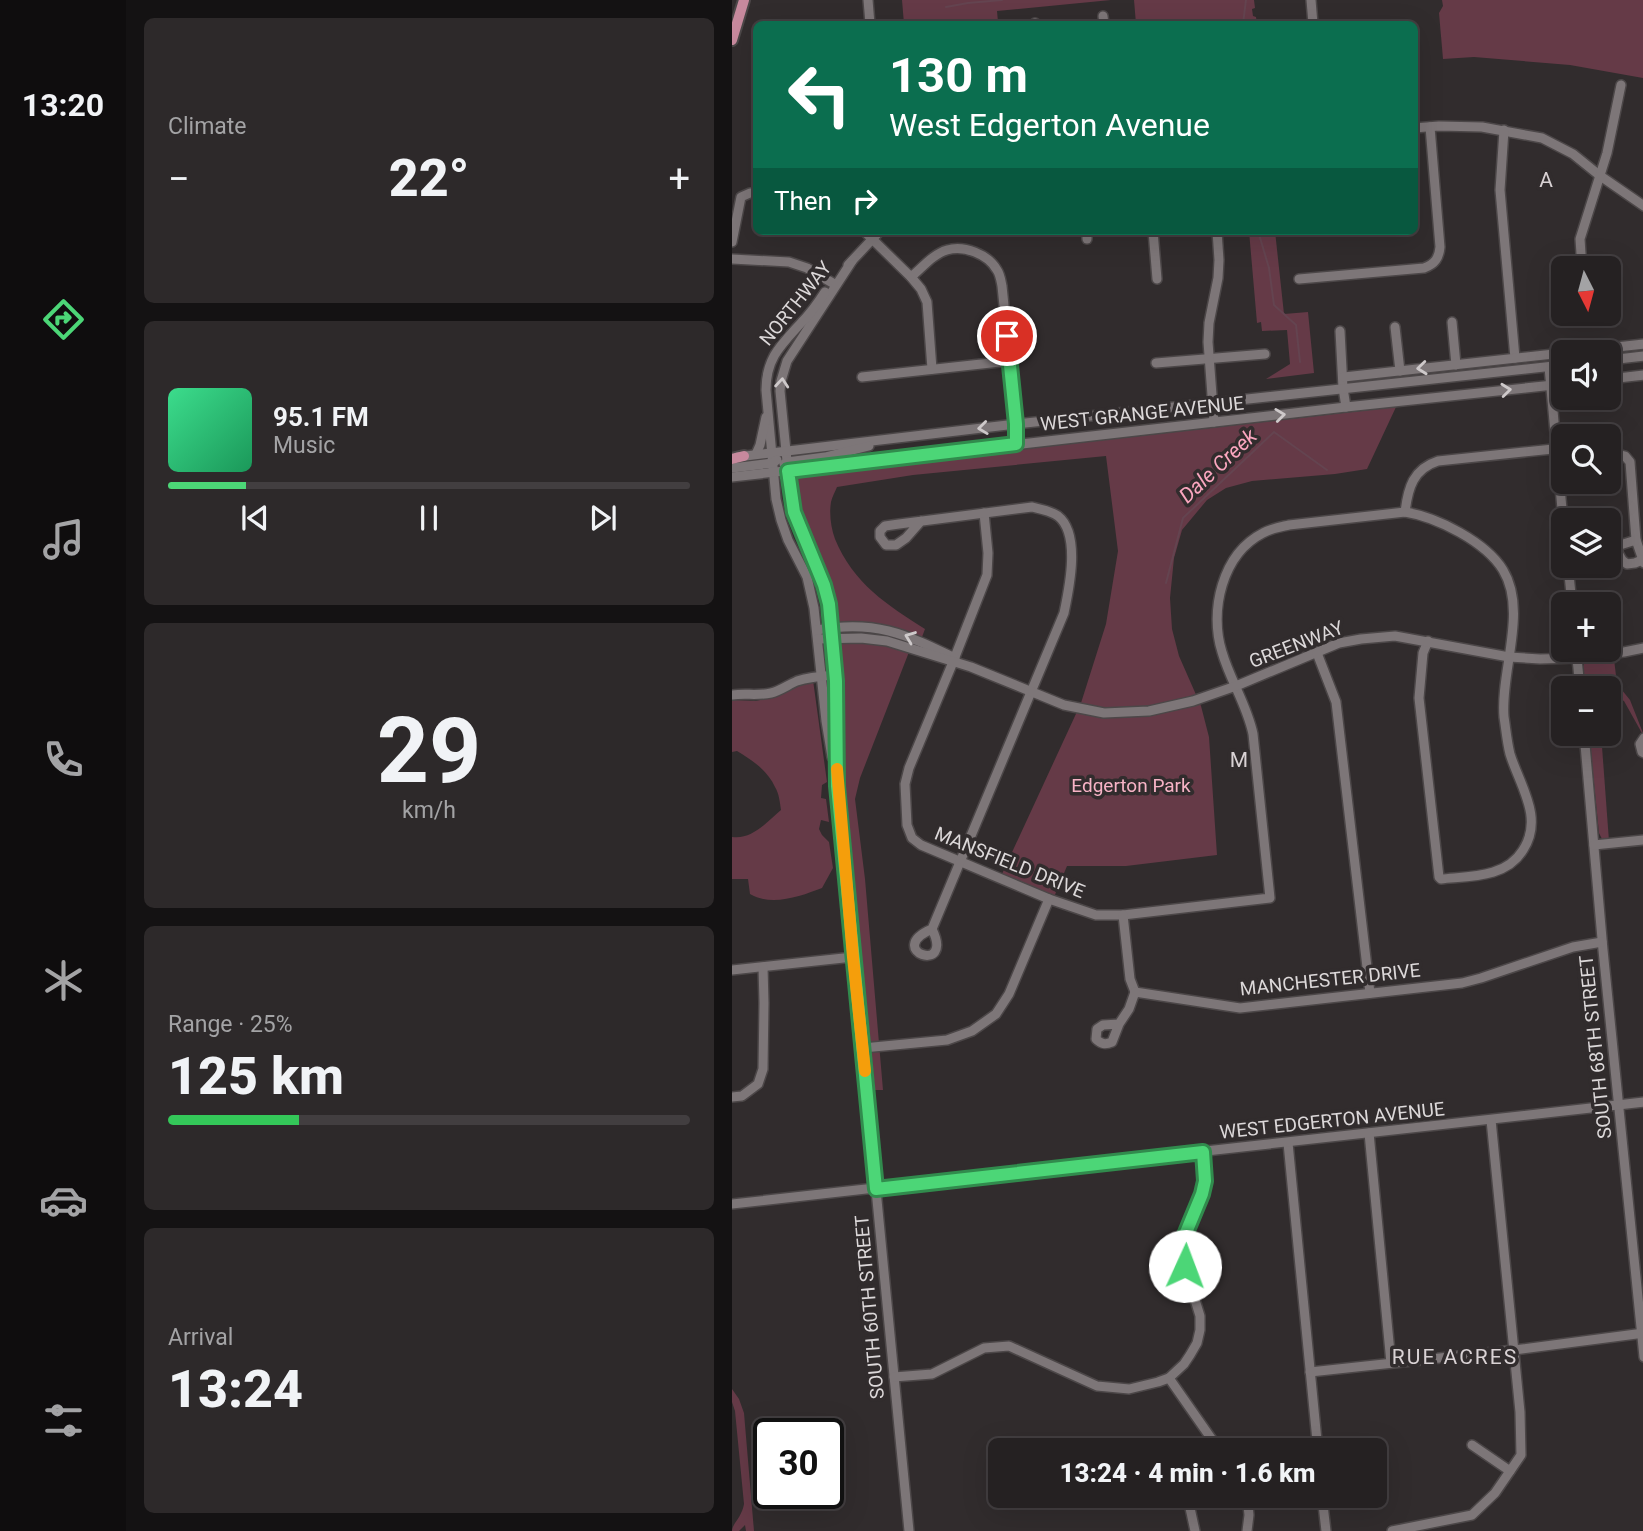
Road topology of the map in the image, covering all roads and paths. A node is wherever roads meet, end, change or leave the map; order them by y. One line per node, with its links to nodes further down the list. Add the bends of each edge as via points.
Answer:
1 (744, 0): 6 (main road)
2 (867, 0): 4 (street)
3 (1311, 0): 5 (street)
4 (870, 21)
5 (1313, 21)
6 (732, 40)
7 (1621, 85): 11 (street)
8 (1430, 127): 9 (street); 10 (street); 24 (street, via 1440,247 1435,262 1424,268)
9 (1418, 128)
10 (1504, 130): 11 (street, via 1542,138); 35 (street, via 1500,190)
11 (1599, 175): 13 (street); 20 (street, via 1580,239)
12 (753, 193): 19 (street, via 741,197)
13 (1644, 206)
14 (868, 235): 18 (street)
15 (876, 235): 18 (street, NORTHWAY)
16 (1153, 235): 23 (street)
17 (1217, 235): 37 (street, via 1218,278 1209,323)
18 (872, 239): 22 (street); 25 (street, NORTHWAY)
19 (732, 242)
20 (1581, 256)
21 (732, 258): 25 (street, via 789,262)
22 (911, 277): 39 (street, via 947,250 975,252 989,260 1002,286); 43 (street, via 927,302)
23 (1157, 279)
24 (1299, 279)
25 (834, 284): 53 (street, NORTHWAY, via 776,351 767,374); 62 (street, NORTHWAY, one-way to 25, via 780,391 783,371)
26 (1452, 322): 41 (street)
27 (1395, 327): 44 (street)
28 (1340, 331): 48 (street)
29 (1644, 344): 30 (street)
30 (1627, 346): 31 (street); 36 (street)
31 (1621, 347)
32 (1265, 354): 37 (street)
33 (1551, 354): 35 (street)
34 (1644, 356): 36 (street)
35 (1515, 358): 41 (street)
36 (1629, 358): 38 (street); 46 (street)
37 (1209, 359): 40 (street); 52 (street)
38 (1621, 359)
39 (1009, 360): 43 (street); 57 (street)
40 (1156, 363)
41 (1456, 365): 44 (street, one-way to 44)
42 (1549, 367): 50 (street); 51 (street, WEST GRANGE AVENUE)
43 (932, 369): 47 (street)
44 (1400, 371): 48 (street)
45 (1644, 375): 46 (street)
46 (1631, 376): 49 (street)
47 (862, 377)
48 (1344, 377): 51 (street)
49 (1621, 377)
50 (1551, 385): 54 (street, WEST GRANGE AVENUE, one-way to 50)
51 (1343, 388): 52 (street, WEST GRANGE AVENUE); 54 (street)
52 (1212, 402): 56 (street); 57 (street, WEST GRANGE AVENUE)
53 (767, 405): 63 (street, NORTHWAY); 64 (street)
54 (1346, 407): 56 (street, WEST GRANGE AVENUE, one-way to 54)
55 (1553, 410): 58 (street)
56 (1214, 422): 60 (street, WEST GRANGE AVENUE)
57 (1016, 424): 59 (street, WEST GRANGE AVENUE, one-way to 59); 60 (street)
58 (1556, 424)
59 (901, 438): 62 (street, WEST GRANGE AVENUE); 67 (street)
60 (1016, 444): 67 (street, WEST GRANGE AVENUE)
61 (1551, 449): 71 (street, via 1428,465 1417,473)
62 (786, 451): 63 (street, WEST GRANGE AVENUE); 67 (street, SOUTH 60TH STREET); 69 (street)
63 (773, 453): 64 (street, WEST GRANGE AVENUE); 69 (street, SOUTH 60TH STREET)
64 (756, 454): 66 (street, WEST GRANGE AVENUE)
65 (1621, 455): 74 (street, via 1630,462)
66 (736, 457)
67 (788, 467): 69 (street); 76 (street, SOUTH 60TH STREET, via 794,512 824,585)
68 (732, 468): 69 (street)
69 (774, 468): 70 (street); 77 (street, SOUTH 60TH STREET, via 780,520 807,577)
70 (732, 477)
71 (1405, 512): 82 (street, via 1423,515 1478,543 1505,572 1512,592); 87 (street, via 1275,527 1249,542 1223,582 1216,618 1222,655)
72 (984, 513): 73 (street); 84 (street, MANSFIELD DRIVE, via 987,575); 88 (street, via 1032,507 1060,517 1068,531 1070,582 1064,613)
73 (922, 521)
74 (1636, 540): 75 (street); 75 (street, via 1620,545 1617,551 1627,564)
75 (1643, 561)
76 (832, 633): 77 (street, GREENWAY); 84 (street, GREENWAY, via 860,626 891,630); 85 (street, SOUTH 60TH STREET)
77 (817, 635): 86 (street, SOUTH 60TH STREET)
78 (1428, 641): 81 (street, GREENWAY, via 1395,636 1361,639); 82 (street, GREENWAY); 82 (street, via 1419,698 1441,879 1505,868 1515,861 1530,835 1530,804 1507,739 1503,704)
79 (1644, 648): 80 (street, GREENWAY)
80 (1621, 650)
81 (1317, 653): 87 (street, GREENWAY); 105 (street, via 1336,702)
82 (1509, 657): 83 (street, GREENWAY)
83 (1551, 657)
84 (954, 660): 88 (street, GREENWAY); 96 (street, MANSFIELD DRIVE, via 905,784 912,838)
85 (836, 675): 86 (street); 93 (street, SOUTH 60TH STREET)
86 (821, 676): 89 (street, via 768,694); 93 (street, SOUTH 60TH STREET)
87 (1236, 686): 88 (street, GREENWAY, via 1149,711 1115,713 1064,705); 98 (street, MANSFIELD DRIVE, via 1253,734 1270,898)
88 (1031, 692): 96 (street)
89 (732, 695)
90 (1644, 738): 92 (street, via 1640,744)
91 (1585, 746): 95 (street, SOUTH 68TH STREET)
92 (1644, 753)
93 (837, 786): 101 (street, SOUTH 60TH STREET)
94 (1644, 840): 95 (street)
95 (1594, 845): 100 (street, SOUTH 68TH STREET)
96 (961, 862): 97 (street, MANSFIELD DRIVE); 99 (street)
97 (1049, 899): 98 (street, MANSFIELD DRIVE, via 1096,915); 107 (street, via 1010,994 996,1014 972,1031 947,1040)
98 (1123, 915): 104 (street)
99 (932, 929)
100 (1602, 942): 105 (street, MANCHESTER DRIVE, via 1462,983); 110 (street, SOUTH 68TH STREET)
101 (853, 957): 102 (street); 107 (street, SOUTH 60TH STREET)
102 (763, 967): 103 (street); 108 (street, via 763,1069 758,1084)
103 (732, 970)
104 (1135, 992): 105 (street, MANCHESTER DRIVE, via 1240,1008); 106 (street)
105 (1370, 993)
106 (1119, 1024)
107 (863, 1048): 115 (street, SOUTH 60TH STREET)
108 (737, 1097)
109 (1644, 1102): 110 (street, WEST EDGERTON AVENUE)
110 (1618, 1105): 111 (street, WEST EDGERTON AVENUE); 117 (street, SOUTH 68TH STREET)
111 (1492, 1120): 112 (street, WEST EDGERTON AVENUE); 118 (street)
112 (1369, 1133): 113 (street, WEST EDGERTON AVENUE); 120 (street)
113 (1287, 1143): 114 (street, WEST EDGERTON AVENUE); 121 (street)
114 (1203, 1152): 115 (street, WEST EDGERTON AVENUE); 123 (street, via 1205,1181 1185,1235 1185,1266 1200,1330 1190,1355)
115 (876, 1189): 116 (street, WEST EDGERTON AVENUE); 122 (street, SOUTH 60TH STREET)
116 (732, 1204)
117 (1642, 1333): 118 (street); 119 (street, SOUTH 68TH STREET)
118 (1514, 1350): 120 (street); 127 (street, via 1521,1455)
119 (1644, 1357)
120 (1391, 1363): 121 (street)
121 (1310, 1372): 125 (street)
122 (894, 1377): 123 (street, via 932,1374 984,1348 1009,1346 1097,1386 1129,1389); 131 (street, SOUTH 60TH STREET)
123 (1169, 1378): 124 (street)
124 (1211, 1438)
125 (1317, 1438)
126 (1472, 1445): 127 (street)
127 (1510, 1471): 135 (street, via 1472,1515)
128 (1190, 1508): 132 (street)
129 (1248, 1508): 133 (street)
130 (1323, 1508): 134 (street)
131 (909, 1531)
132 (1195, 1531)
133 (1247, 1531)
134 (1326, 1531)
135 (1392, 1531)

